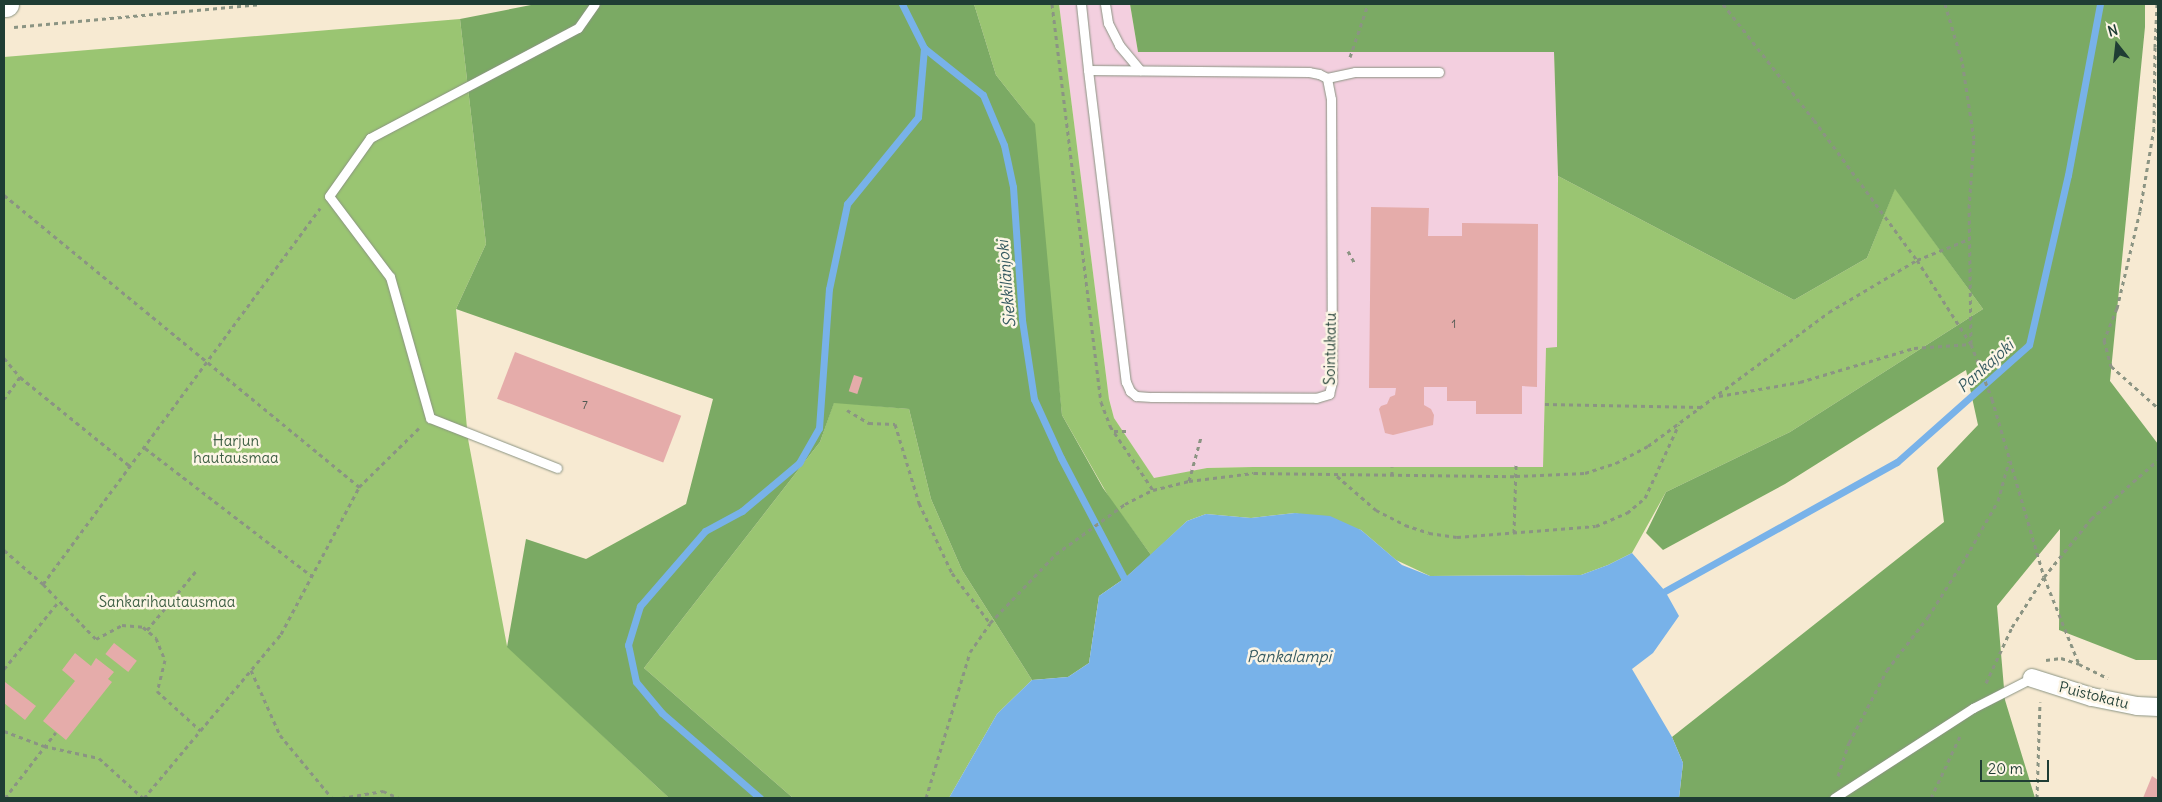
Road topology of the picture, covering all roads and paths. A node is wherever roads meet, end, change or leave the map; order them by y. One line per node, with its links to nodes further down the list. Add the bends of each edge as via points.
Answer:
1 (260, 4): 10 (path)
2 (595, 4): 17 (lane, via 578,28 370,138)
3 (1052, 4): 32 (path, via 1100,402)
4 (1081, 4): 12 (lane, Sointukatu)
5 (1105, 4): 13 (lane, via 1108,23 1119,45)
6 (1368, 4): 11 (path)
7 (1723, 4): 19 (path)
8 (1945, 4): 18 (path, via 1962,61 1974,139)
9 (2157, 4): 28 (path, via 2154,128 2140,211 2117,308 2104,340 2111,366)
10 (4, 28)
11 (1350, 52)
12 (1088, 70): 13 (lane); 15 (lane, Sointukatu, via 1126,382 1136,396 1152,397 1316,398 1329,394 1332,382 1331,109)
13 (1140, 70): 15 (lane, via 1309,72)
14 (1439, 72): 15 (lane, via 1355,72)
15 (1327, 78)
16 (4, 195): 22 (path)
17 (329, 196): 22 (path); 30 (lane, via 390,277)
18 (1969, 239): 19 (path); 20 (path)
19 (1917, 260): 20 (path); 24 (path, via 1829,312)
20 (1971, 344): 24 (path, via 1914,348 1800,382); 36 (path, via 1992,399)
21 (4, 358): 23 (path)
22 (207, 364): 35 (path); 46 (path)
23 (20, 377): 25 (path); 38 (path)
24 (1716, 397): 27 (path)
25 (4, 400)
26 (1545, 404): 27 (path)
27 (1702, 407): 31 (path)
28 (2158, 408)
29 (847, 410): 55 (path, via 869,423 896,424 919,504 952,573)
30 (430, 418): 41 (lane); 46 (path)
31 (1680, 423): 44 (path, via 1648,446 1616,463 1585,473); 48 (path, via 1645,498 1627,514 1596,526)
32 (1114, 430): 33 (path); 47 (path)
33 (1130, 431)
34 (1202, 436): 45 (path)
35 (144, 448): 38 (path); 51 (path)
36 (2009, 460): 52 (path); 67 (path, via 1998,501 1928,617 1887,670 1849,743)
37 (2158, 460): 52 (path, via 2091,519)
38 (131, 466): 53 (path)
39 (1516, 466): 44 (path)
40 (1392, 467): 43 (path)
41 (557, 468)
42 (1337, 475): 43 (path); 45 (path, via 1254,473); 48 (path, via 1376,510 1429,533 1457,537)
43 (1392, 476): 44 (path)
44 (1516, 476): 48 (path)
45 (1188, 481): 47 (path)
46 (360, 487): 51 (path)
47 (1153, 490): 55 (path, via 1125,504 1056,554)
48 (1514, 533)
49 (4, 550): 53 (path)
50 (196, 572): 56 (path)
51 (312, 576): 59 (path, via 281,634)
52 (2044, 577): 57 (path); 62 (path, via 2012,627)
53 (43, 584): 54 (path)
54 (59, 601): 56 (path, via 96,639 122,625 143,626); 58 (path)
55 (990, 623): 73 (path, via 970,652)
56 (147, 630): 64 (path, via 156,638 165,660 157,691)
57 (2079, 664)
58 (4, 669)
59 (251, 670): 64 (path); 70 (path, via 280,735)
60 (2036, 680): 61 (street, Puistokatu, via 2092,697); 62 (lane); 76 (path)
61 (2158, 707)
62 (1973, 708): 74 (lane); 75 (path)
63 (4, 731): 66 (path)
64 (200, 731): 69 (path)
65 (56, 732): 66 (path)
66 (44, 746): 68 (path); 69 (path, via 98,758)
67 (1836, 780)
68 (4, 798)
69 (143, 798)
70 (332, 798)
71 (341, 798): 72 (path, via 383,791)
72 (399, 798)
73 (926, 798)
74 (1834, 798)
75 (1931, 798)
76 (2037, 798)

